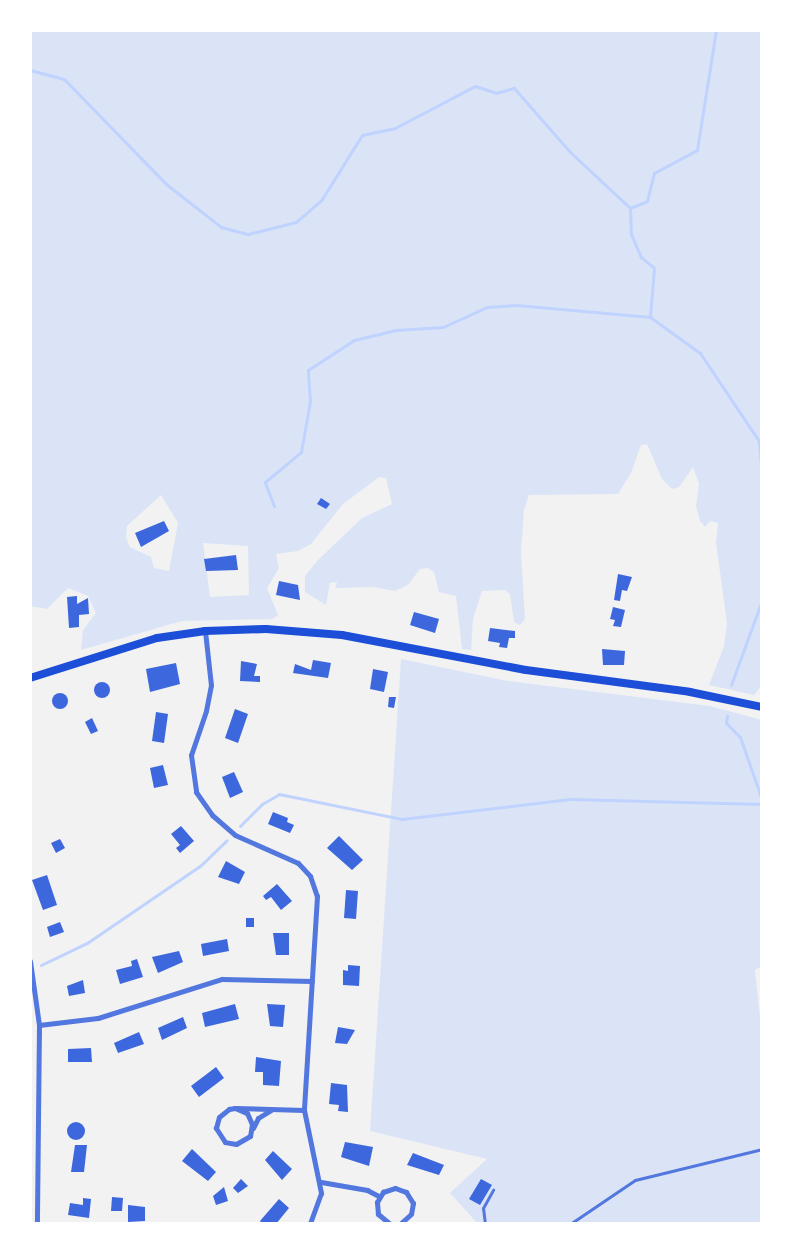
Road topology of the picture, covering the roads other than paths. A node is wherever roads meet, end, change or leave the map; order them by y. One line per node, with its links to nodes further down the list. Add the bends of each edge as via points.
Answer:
1 (205, 631): 2 (main road, via 132,644); 3 (main road, via 266,629 342,635 526,670 690,692); 5 (street, via 211,685 191,755 194,785 206,807 235,835 290,858 310,876 317,896)
2 (30, 678)
3 (762, 707)
4 (30, 961): 6 (street)
5 (312, 981): 6 (street, via 222,979 98,1018); 9 (street)
6 (39, 1025): 15 (street)
7 (235, 1108): 8 (street); 10 (street, via 250,1118); 10 (street, via 219,1117 216,1128 221,1138 231,1144 242,1143)
8 (273, 1109): 9 (street); 10 (street, via 258,1118)
9 (304, 1110): 12 (street)
10 (252, 1130)
11 (762, 1149): 20 (lane, via 635,1180)
12 (321, 1182): 14 (street, via 367,1190); 16 (street, via 319,1203)
13 (493, 1190): 19 (lane, via 483,1208)
14 (379, 1196): 17 (street, via 378,1214); 18 (street, via 395,1188 410,1197 411,1214)
15 (37, 1224)
16 (310, 1224)
17 (390, 1224)
18 (400, 1224)
19 (485, 1224)
20 (570, 1224)

